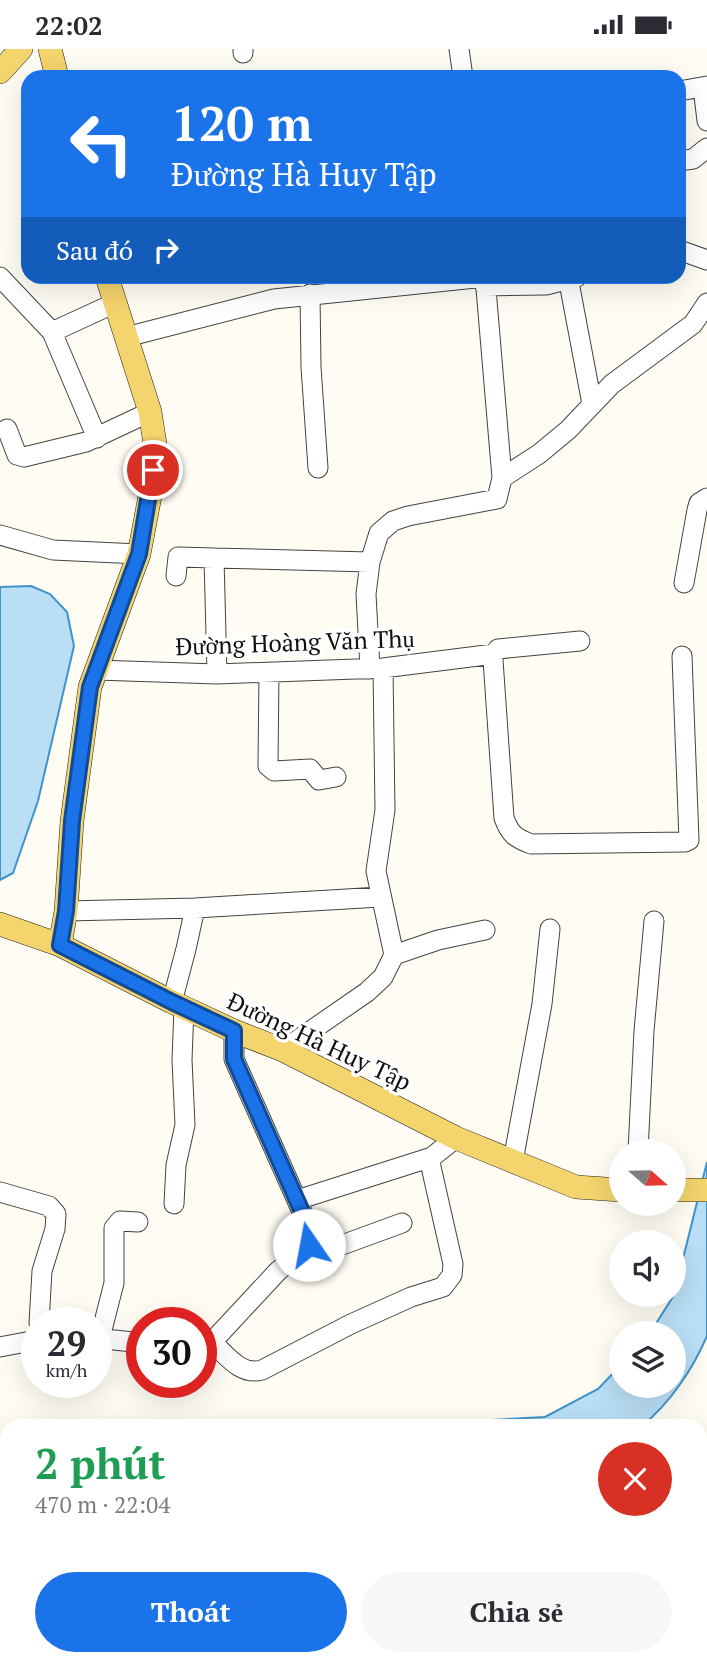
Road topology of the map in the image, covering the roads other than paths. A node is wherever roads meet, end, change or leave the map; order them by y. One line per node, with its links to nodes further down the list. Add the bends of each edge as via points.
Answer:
1 (21, 49): 6 (main road)
2 (50, 49): 4 (main road)
3 (459, 49): 5 (street)
4 (55, 70)
5 (462, 70)
6 (0, 72)
7 (705, 86): 8 (street); 9 (street)
8 (686, 90)
9 (707, 121)
10 (707, 148): 11 (street)
11 (686, 160)
12 (686, 252): 13 (street)
13 (707, 260)
14 (0, 277): 23 (street)
15 (109, 284): 20 (main road)
16 (435, 284): 19 (street)
17 (485, 284): 30 (street)
18 (573, 284): 25 (street)
19 (310, 294): 24 (street); 29 (street)
20 (115, 303): 23 (street); 24 (main road)
21 (707, 303): 22 (street)
22 (700, 330): 25 (street, via 612,384)
23 (52, 332): 28 (street)
24 (126, 337): 26 (main road)
25 (592, 404): 30 (street, via 540,454)
26 (150, 412): 28 (street); 33 (main road, via 155,444)
27 (7, 429): 28 (street, via 18,457)
28 (97, 438)
29 (318, 468)
30 (502, 478): 35 (street, via 497,499 393,521 379,533)
31 (707, 498): 37 (street, via 697,510)
32 (0, 535): 33 (street, via 52,550)
33 (139, 554): 42 (main road)
34 (214, 558): 35 (street); 36 (street, via 178,557); 44 (street)
35 (370, 562): 41 (street, via 366,594)
36 (176, 576)
37 (684, 583)
38 (580, 641): 39 (street, Đường Hoàng Văn Thụ)
39 (494, 653): 40 (street, via 504,818 515,838 547,845 689,840); 41 (street, Đường Hoàng Văn Thụ)
40 (682, 656)
41 (377, 669): 43 (street, Đường Hoàng Văn Thụ); 46 (street, via 385,810 376,871)
42 (96, 670): 44 (street, Đường Hoàng Văn Thụ); 48 (main road, via 72,821)
43 (269, 672): 44 (street, Đường Hoàng Văn Thụ); 45 (street, via 268,766 274,771 310,769 319,780)
44 (217, 674)
45 (336, 777)
46 (380, 897): 47 (street); 54 (street)
47 (195, 908): 48 (street); 55 (street)
48 (66, 911): 53 (main road)
49 (654, 921): 59 (street)
50 (0, 924): 53 (main road, Đường Hà Huy Tập)
51 (550, 929): 61 (street, via 542,1004)
52 (485, 930): 54 (street)
53 (60, 945): 55 (main road, Đường Hà Huy Tập)
54 (394, 955): 57 (street, via 383,977 367,992)
55 (178, 1005): 56 (main road, Đường Hà Huy Tập); 67 (street, via 185,1125)
56 (234, 1031): 57 (main road, Đường Hà Huy Tập); 66 (street, via 234,1059)
57 (283, 1050): 58 (main road, Đường Hà Huy Tập)
58 (456, 1138): 60 (street); 61 (main road, Đường Hà Huy Tập)
59 (639, 1139)
60 (429, 1158): 66 (street); 76 (street, via 453,1264 443,1287 351,1324 253,1373)
61 (513, 1161): 62 (main road, Đường Hà Huy Tập, via 576,1187)
62 (609, 1189)
63 (686, 1190): 64 (main road)
64 (707, 1190)
65 (0, 1192): 71 (street, via 49,1206 57,1214 42,1271)
66 (297, 1200): 70 (street, via 307,1223)
67 (174, 1204)
68 (138, 1222): 72 (street, via 115,1224 114,1283)
69 (401, 1223): 70 (street, via 331,1249)
70 (309, 1245): 73 (street)
71 (40, 1307)
72 (107, 1307)
73 (217, 1335)
74 (21, 1344): 75 (street)
75 (0, 1347)
76 (217, 1352)

